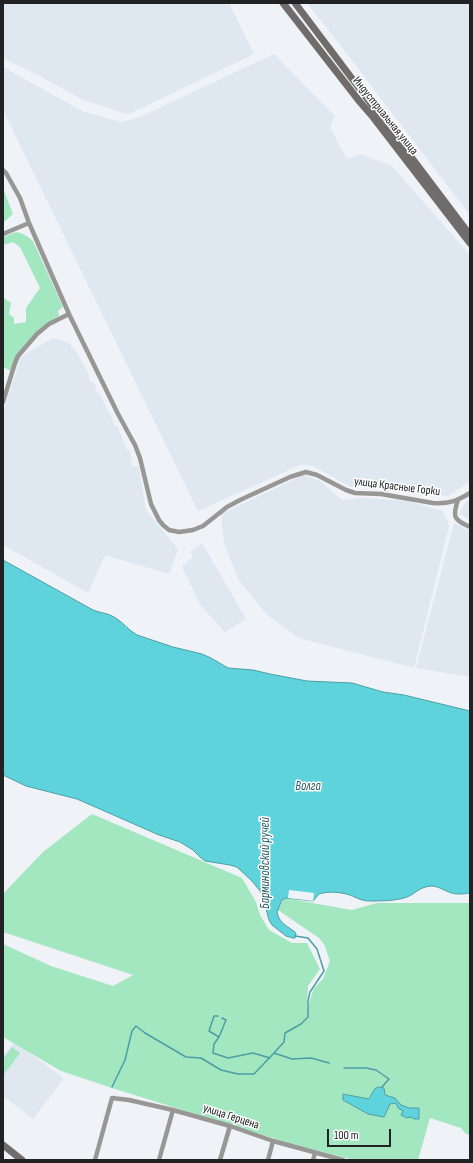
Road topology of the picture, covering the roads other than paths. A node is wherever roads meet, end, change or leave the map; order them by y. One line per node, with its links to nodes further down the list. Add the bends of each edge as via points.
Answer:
1 (283, 3): 4 (street, Индустриальная улица)
2 (295, 3): 3 (street, Индустриальная улица)
3 (300, 10): 4 (street); 5 (street, Индустриальная улица)
4 (292, 16): 6 (street, Индустриальная улица)
5 (318, 33): 6 (street); 10 (street, Индустриальная улица)
6 (310, 39): 10 (street, Индустриальная улица)
7 (3, 170): 8 (street, улица Красные Горки, via 20,198)
8 (29, 223): 9 (street); 11 (street, улица Красные Горки)
9 (3, 234)
10 (469, 239)
11 (68, 314): 12 (street, via 37,334 18,356); 14 (street, улица Красные Горки, via 135,446 151,504 158,520 165,527 179,532 193,530 240,500 304,473 312,473 355,493 381,494 436,503)
12 (3, 402)
13 (470, 493): 14 (street, улица Красные Горки)
14 (458, 500): 15 (street, via 455,517 460,523)
15 (470, 527)
16 (173, 1110): 17 (street, улица Герцена); 22 (street, улица Герцена, via 112,1098); 23 (street)
17 (230, 1126): 18 (street, улица Герцена); 24 (street)
18 (273, 1141): 20 (street, улица Герцена); 25 (street)
19 (3, 1145): 21 (street)
20 (315, 1153): 26 (street); 27 (street, улица Герцена)
21 (22, 1160)
22 (95, 1160)
23 (159, 1160)
24 (220, 1160)
25 (268, 1160)
26 (313, 1160)
27 (343, 1160)

